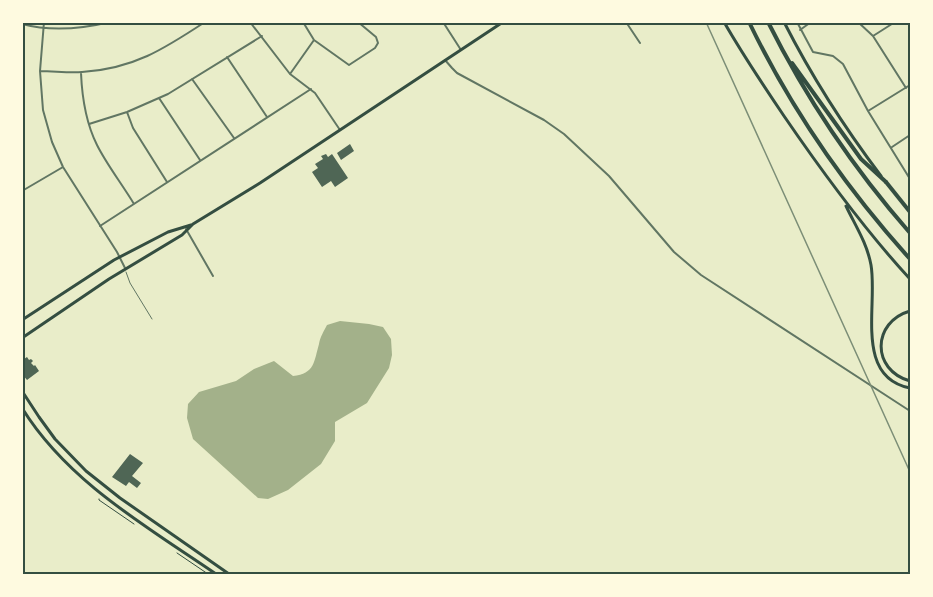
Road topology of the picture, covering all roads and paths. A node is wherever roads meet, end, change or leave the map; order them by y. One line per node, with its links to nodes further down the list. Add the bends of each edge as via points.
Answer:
1 (44, 22): 19 (street)
2 (110, 22): 19 (street, via 84,28)
3 (205, 22): 30 (street, via 152,55)
4 (250, 22): 21 (street)
5 (303, 22): 23 (street)
6 (358, 22): 23 (street, via 378,43 349,65)
7 (443, 22): 26 (street)
8 (626, 22): 24 (street)
9 (724, 22): 51 (main road)
10 (749, 22): 58 (highway, via 777,77 821,146)
11 (768, 22): 25 (highway)
12 (784, 22): 49 (main road, via 830,103)
13 (796, 22): 20 (street)
14 (811, 22): 20 (street)
15 (858, 22): 22 (street)
16 (895, 22): 22 (street)
17 (503, 23): 26 (main road)
18 (22, 24): 19 (street)
19 (44, 28): 29 (street)
20 (800, 30): 37 (street, via 813,52 833,56 843,64)
21 (262, 36): 27 (street); 31 (street)
22 (873, 36): 35 (street)
23 (314, 40): 31 (street)
24 (640, 43)
25 (781, 48): 49 (highway, via 861,159); 56 (highway, via 833,134)
26 (461, 50): 28 (main road)
27 (227, 57): 32 (street); 39 (street)
28 (446, 60): 41 (main road); 70 (street, via 454,71 544,120 574,142 609,176 674,252 701,275)
29 (40, 71): 30 (street); 46 (street, via 43,110)
30 (81, 73): 40 (street)
31 (290, 74): 34 (street)
32 (192, 79): 36 (street); 43 (street)
33 (910, 85): 35 (street)
34 (311, 88): 39 (street); 41 (street)
35 (906, 88): 37 (street)
36 (159, 98): 38 (street); 45 (street)
37 (868, 111): 44 (street)
38 (127, 112): 40 (street); 48 (street)
39 (267, 117): 43 (street)
40 (89, 124): 52 (street, via 97,145)
41 (340, 130): 55 (main road)
42 (910, 135): 44 (street)
43 (234, 138): 45 (street)
44 (892, 147): 47 (street)
45 (200, 160): 48 (street)
46 (63, 167): 50 (street); 54 (street)
47 (910, 179)
48 (168, 182): 52 (street)
49 (886, 182): 53 (highway)
50 (22, 191)
51 (842, 199): 61 (main road); 67 (main road, via 870,259 875,360 888,378)
52 (134, 204): 54 (street)
53 (910, 212)
54 (100, 226): 57 (street)
55 (185, 228): 57 (main road, via 157,237); 59 (main road, via 175,239); 60 (street)
56 (910, 233)
57 (119, 257): 59 (street); 63 (main road)
58 (910, 259)
59 (125, 268): 64 (lane); 65 (main road)
60 (213, 276)
61 (910, 279)
62 (910, 311): 66 (main road, via 889,324 881,350 892,371)
63 (22, 320)
64 (152, 320)
65 (22, 338)
66 (910, 381)
67 (910, 388)
68 (22, 392): 74 (main road, via 55,439 86,471)
69 (22, 408): 73 (main road, via 83,479)
70 (910, 411)
71 (196, 566): 72 (path)
72 (208, 574)
73 (216, 574)
74 (229, 574)
75 (897, 574): 76 (street)
76 (907, 574)

